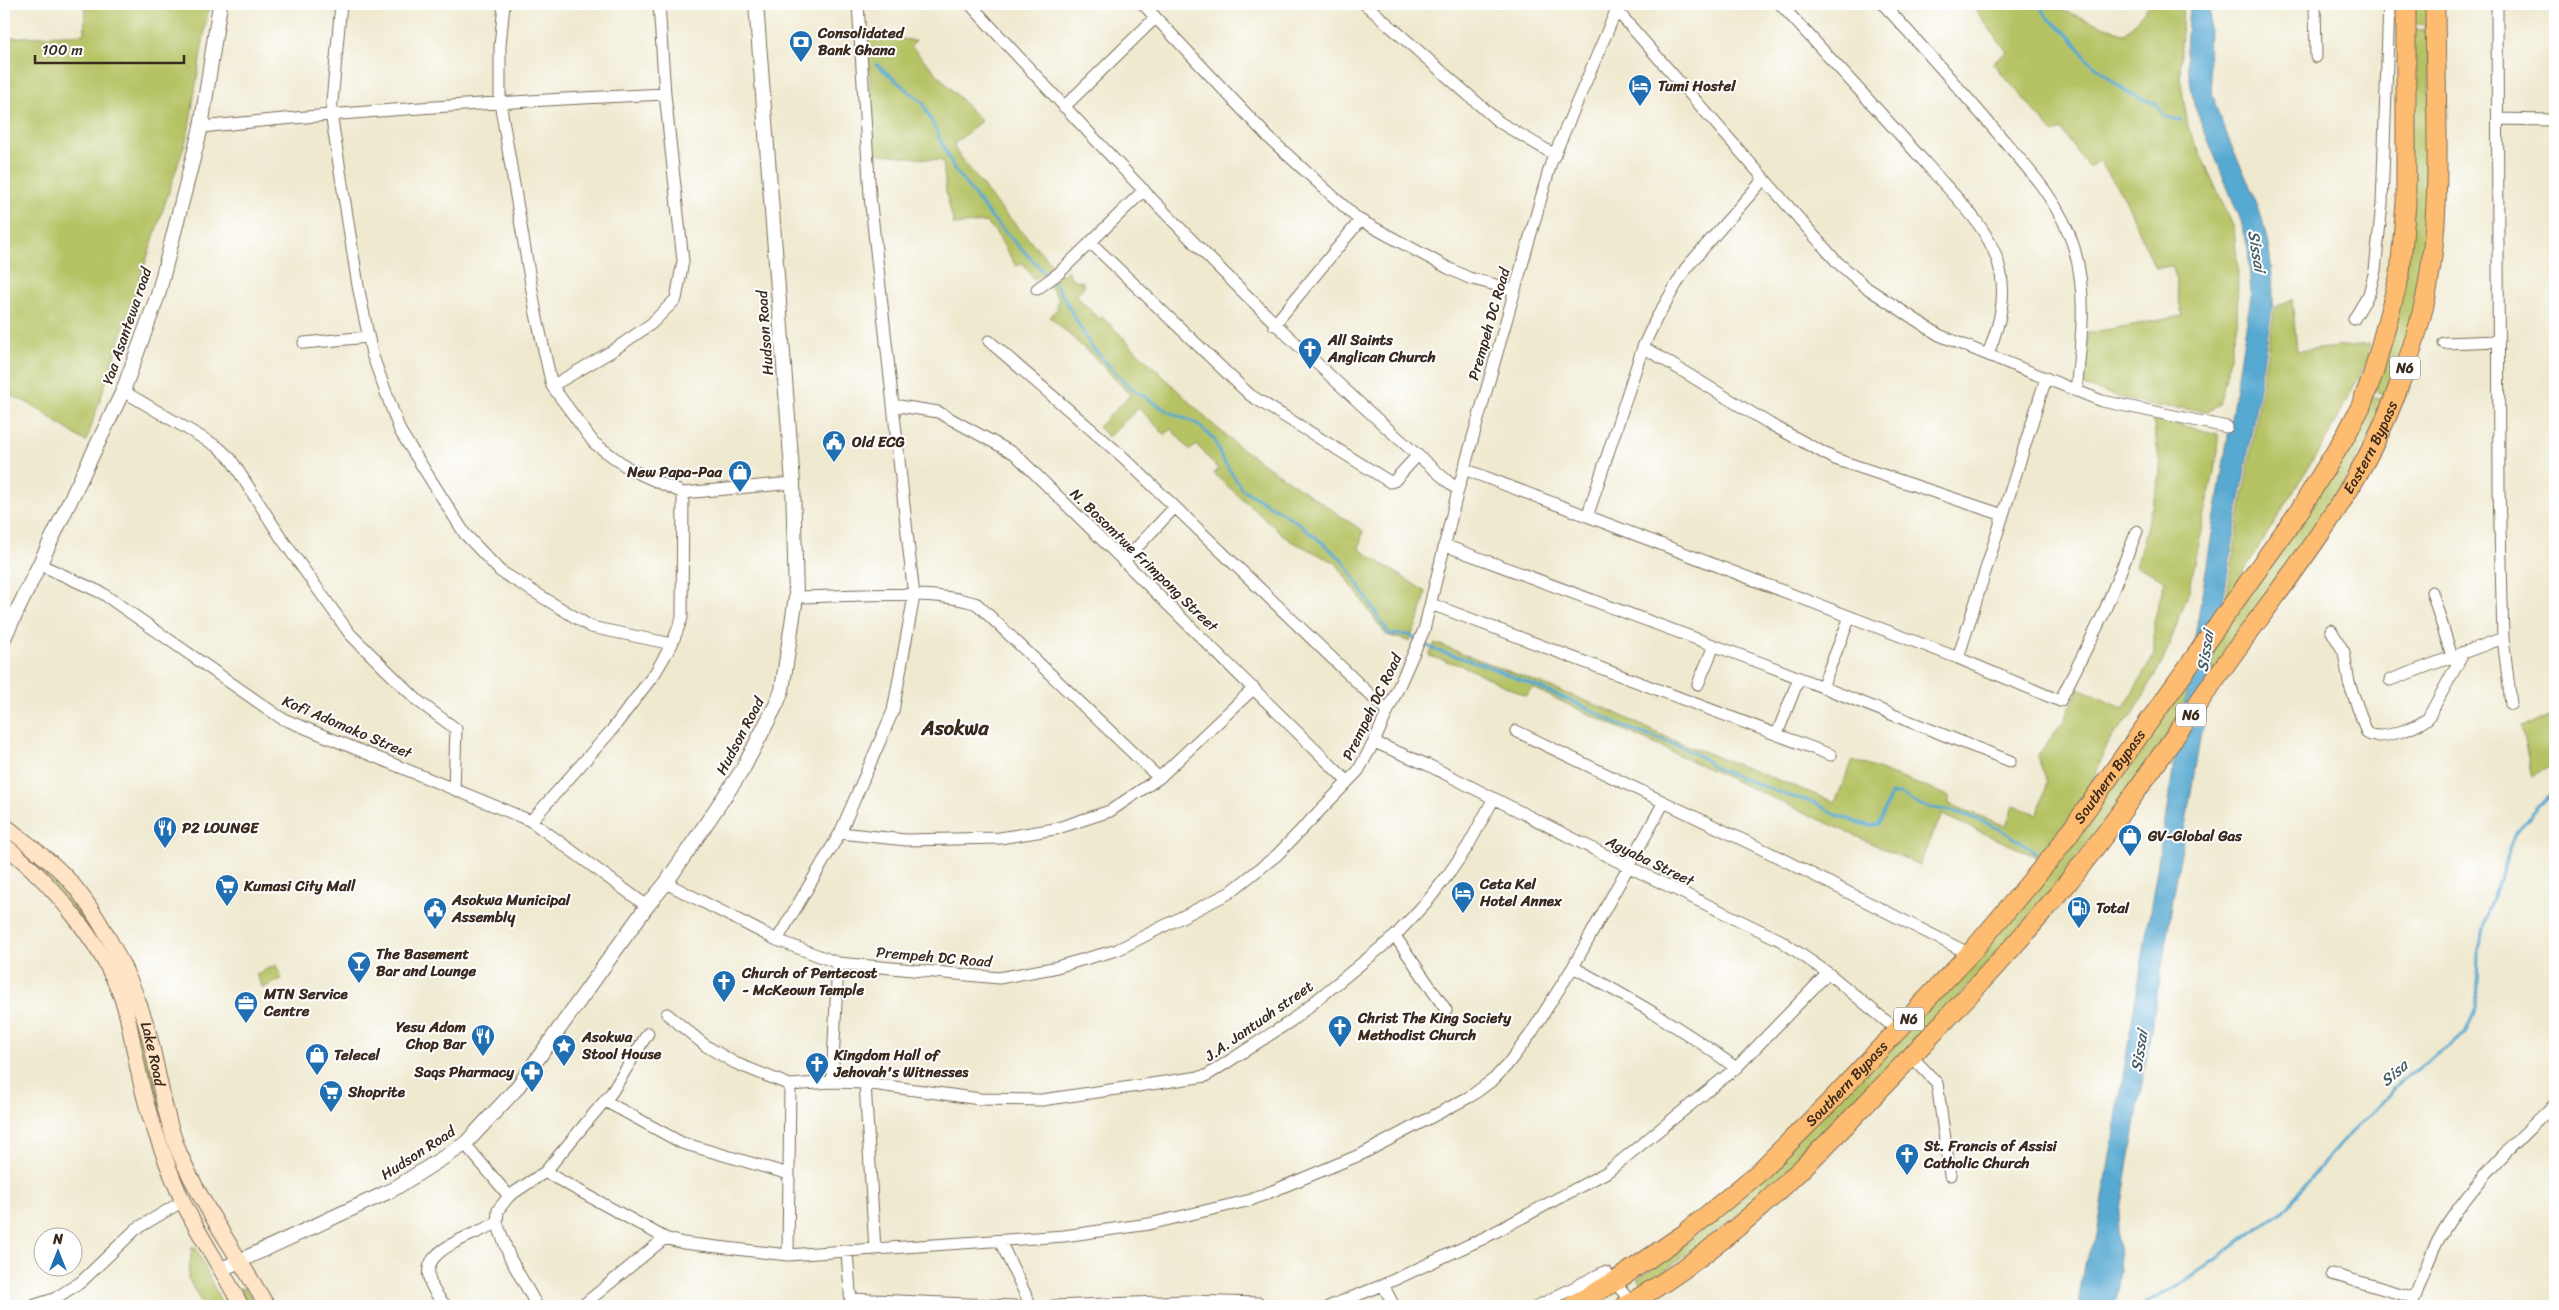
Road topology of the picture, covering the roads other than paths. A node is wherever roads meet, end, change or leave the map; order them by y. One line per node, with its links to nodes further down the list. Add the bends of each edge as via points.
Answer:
1 (220, 4): 26 (street, Yaa Asantewa road)
2 (341, 4): 23 (street)
3 (504, 4): 21 (street)
4 (659, 4): 20 (street)
5 (756, 4): 51 (street, Hudson Road)
6 (858, 4): 47 (street, via 870,196)
7 (970, 4): 22 (street)
8 (1143, 4): 18 (street)
9 (1365, 4): 27 (street, via 1499,122)
10 (1780, 4): 42 (street, via 1964,208 1993,247 2002,277 2003,302)
11 (1883, 4): 46 (street, via 2026,167 2066,226 2081,276 2083,300)
12 (2314, 4): 19 (street)
13 (2389, 4): 34 (street, via 2382,204 2375,270 2369,294)
14 (2406, 4): 74 (highway, Eastern Bypass / N6, via 2406,203 2400,274 2373,374 2346,435 2298,513)
15 (2435, 4): 85 (highway, Eastern Bypass / N6, via 2436,206 2433,242 2422,312 2400,384 2370,453 2322,530)
16 (2497, 4): 24 (street)
17 (1615, 5): 27 (street, Prempeh DC Road); 28 (street)
18 (1155, 18): 22 (street); 30 (street, via 1268,137)
19 (2316, 57)
20 (665, 94): 21 (street); 44 (street, via 683,261 676,299 651,324)
21 (500, 102): 23 (street); 44 (street, via 520,226)
22 (1064, 108): 29 (street)
23 (332, 113): 26 (street); 36 (street)
24 (2498, 119): 25 (street); 38 (street)
25 (2555, 120)
26 (201, 127): 45 (street, Yaa Asantewa road, via 158,295)
27 (1555, 155): 33 (street, Prempeh DC Road)
28 (1763, 180): 41 (street, via 1686,268); 42 (street, via 1837,262 1867,288 1939,335)
29 (1144, 190): 31 (street); 35 (street)
30 (1358, 219): 33 (street, via 1470,278); 35 (street)
31 (1090, 242): 32 (street, via 1059,273); 49 (street, via 1250,395 1390,482)
32 (1036, 289)
33 (1515, 290): 50 (street, Prempeh DC Road)
34 (2354, 319)
35 (1274, 325): 49 (street)
36 (368, 337): 39 (street); 69 (street, via 400,431 465,534 500,571 591,627)
37 (989, 341): 54 (street, via 1123,457)
38 (2499, 342): 40 (street); 68 (street)
39 (304, 343)
40 (2444, 343)
41 (1643, 347): 55 (street); 56 (street, via 1822,453)
42 (1988, 354): 43 (street)
43 (2046, 378): 46 (street); 56 (street)
44 (552, 386): 53 (street, via 594,443 631,470)
45 (123, 391): 60 (street, Yaa Asantewa road, via 76,484); 90 (street, via 218,447 230,458 350,634 418,701 456,729)
46 (2076, 391): 48 (street, via 2135,410)
47 (893, 405): 59 (street, N. Bosomtwe Frimpong Street, via 938,412 1015,454); 62 (street)
48 (2226, 427)
49 (1417, 456): 52 (street)
50 (1464, 468): 52 (street, Prempeh DC Road); 55 (street)
51 (793, 483): 53 (street); 63 (street, Hudson Road)
52 (1458, 490): 58 (street, Prempeh DC Road)
53 (684, 493): 69 (street, via 682,618)
54 (1175, 507): 59 (street); 81 (street)
55 (1588, 514): 65 (street)
56 (2003, 515): 73 (street)
57 (2137, 532): 73 (street, via 2102,617 2060,701)
58 (1444, 545): 64 (street, Prempeh DC Road); 70 (street)
59 (1124, 561): 79 (street, N. Bosomtwe Frimpong Street)
60 (41, 565): 67 (street, Yaa Asantewa road); 90 (street, Kofi Adomako Street, via 102,593 282,718)
61 (2432, 592): 72 (street)
62 (914, 596): 63 (street); 88 (street, via 956,598 977,604); 95 (street, via 893,711)
63 (796, 598): 98 (street, Hudson Road, via 782,690 777,703 743,769)
64 (1431, 604): 81 (street, Prempeh DC Road, via 1414,656); 83 (street)
65 (1850, 617): 73 (street); 78 (street)
66 (2331, 630): 71 (street, via 2344,652 2349,683 2367,733 2379,738 2428,718)
67 (4, 638)
68 (2503, 638): 71 (street); 80 (street)
69 (672, 644): 93 (street, via 655,673 611,731)
70 (1714, 646): 75 (street); 77 (street)
71 (2464, 652): 72 (street)
72 (2452, 657): 76 (street)
73 (1958, 658)
74 (2185, 671): 102 (highway, Southern Bypass / N6, via 2054,854)
75 (1799, 678): 78 (street); 83 (street)
76 (2390, 680)
77 (1698, 684)
78 (1822, 687): 87 (street)
79 (1254, 688): 88 (street); 89 (street, N. Bosomtwe Frimpong Street)
80 (2511, 704)
81 (1388, 711): 84 (street, Prempeh DC Road)
82 (1516, 731): 92 (street)
83 (1778, 734): 86 (street)
84 (1374, 742): 89 (street, Prempeh DC Road, via 1358,771); 91 (street, Agyaba Street, via 1430,766)
85 (2167, 749): 110 (highway, Southern Bypass / N6, via 2061,890)
86 (1831, 755)
87 (2010, 762)
88 (1159, 778): 95 (street, via 1110,811 1056,829 991,838 906,840)
89 (1348, 781): 103 (street, Prempeh DC Road, via 1277,855 1230,893 1117,950 1053,968 998,978)
90 (454, 789): 93 (street, Kofi Adomako Street)
91 (1493, 800): 97 (street, Agyaba Street); 100 (street, J.A. Jantuah street, via 1450,872)
92 (1664, 802): 97 (street); 102 (street)
93 (530, 821): 99 (street, Kofi Adomako Street)
94 (4, 825): 129 (main road, Lake Road, via 58,869 92,911 123,965 141,1007 179,1150 196,1187)
95 (840, 833): 101 (street)
96 (4, 845): 122 (main road, Lake Road, via 52,889 82,926 109,972 125,1010 151,1120)
97 (1627, 866): 104 (street); 105 (street, Agyaba Street, via 1780,940)
98 (666, 883): 99 (street, Hudson Road); 101 (street, Prempeh DC Road)
99 (647, 906): 117 (street, Hudson Road, via 516,1089)
100 (1395, 936): 106 (street); 113 (street, J.A. Jantuah street, via 1291,1021 1206,1076 1042,1100 980,1099)
101 (777, 940): 103 (street, Prempeh DC Road)
102 (1970, 954): 108 (highway, Southern Bypass / N6)
103 (838, 963): 112 (street)
104 (1572, 967): 111 (street, via 1698,1039); 125 (street, via 1530,1035 1494,1079 1471,1096 1362,1154 1242,1202 1149,1224 1064,1236)
105 (1828, 973): 108 (street, Agyaba Street); 111 (street)
106 (1446, 1010)
107 (667, 1014): 114 (street, via 706,1046 735,1063)
108 (1898, 1030): 132 (highway, Southern Bypass / N6, via 1756,1174 1683,1235)
109 (648, 1033): 115 (street)
110 (1911, 1056): 120 (street, via 1938,1083); 136 (highway, Southern Bypass / N6, via 1769,1201)
111 (1736, 1068): 133 (street, via 1607,1172 1484,1238)
112 (832, 1082): 113 (street, J.A. Jantuah street); 114 (street, J.A. Jantuah street)
113 (865, 1084): 126 (street)
114 (790, 1086): 119 (street)
115 (605, 1101): 118 (street); 119 (street, via 682,1143)
116 (2555, 1104): 135 (street, via 2517,1140 2449,1222 2426,1266)
117 (464, 1144): 121 (street); 129 (street, Hudson Road, via 392,1190)
118 (546, 1172): 121 (street); 124 (street)
119 (789, 1174): 128 (street)
120 (1950, 1174)
121 (509, 1196): 123 (street, via 498,1210)
122 (183, 1201): 130 (main road, Lake Road); 137 (street, via 136,1229 81,1282 54,1299)
123 (497, 1223): 140 (street, via 432,1258 426,1271 429,1282); 141 (street)
124 (665, 1238): 128 (street); 142 (street)
125 (1000, 1240): 126 (street); 144 (street)
126 (875, 1250): 127 (street)
127 (847, 1252): 128 (street); 134 (street)
128 (788, 1255)
129 (240, 1260): 130 (street, Hudson Road); 139 (main road, Lake Road)
130 (222, 1268): 138 (main road, Lake Road)
131 (2332, 1274): 135 (street)
132 (1614, 1282): 136 (street); 149 (street, via 1607,1273 1599,1272); 150 (highway, Southern Bypass / N6)
133 (1383, 1285): 147 (street); 148 (street)
134 (851, 1302): 143 (street)
135 (2414, 1302)
136 (1631, 1305)
137 (32, 1306)
138 (241, 1306)
139 (267, 1306)
140 (446, 1306)
141 (534, 1306)
142 (582, 1306)
143 (1014, 1306)
144 (1031, 1306)
145 (1053, 1306): 146 (street, via 1188,1301 1259,1303)
146 (1260, 1306)
147 (1330, 1306)
148 (1394, 1306)
149 (1538, 1306)
150 (1572, 1306)

